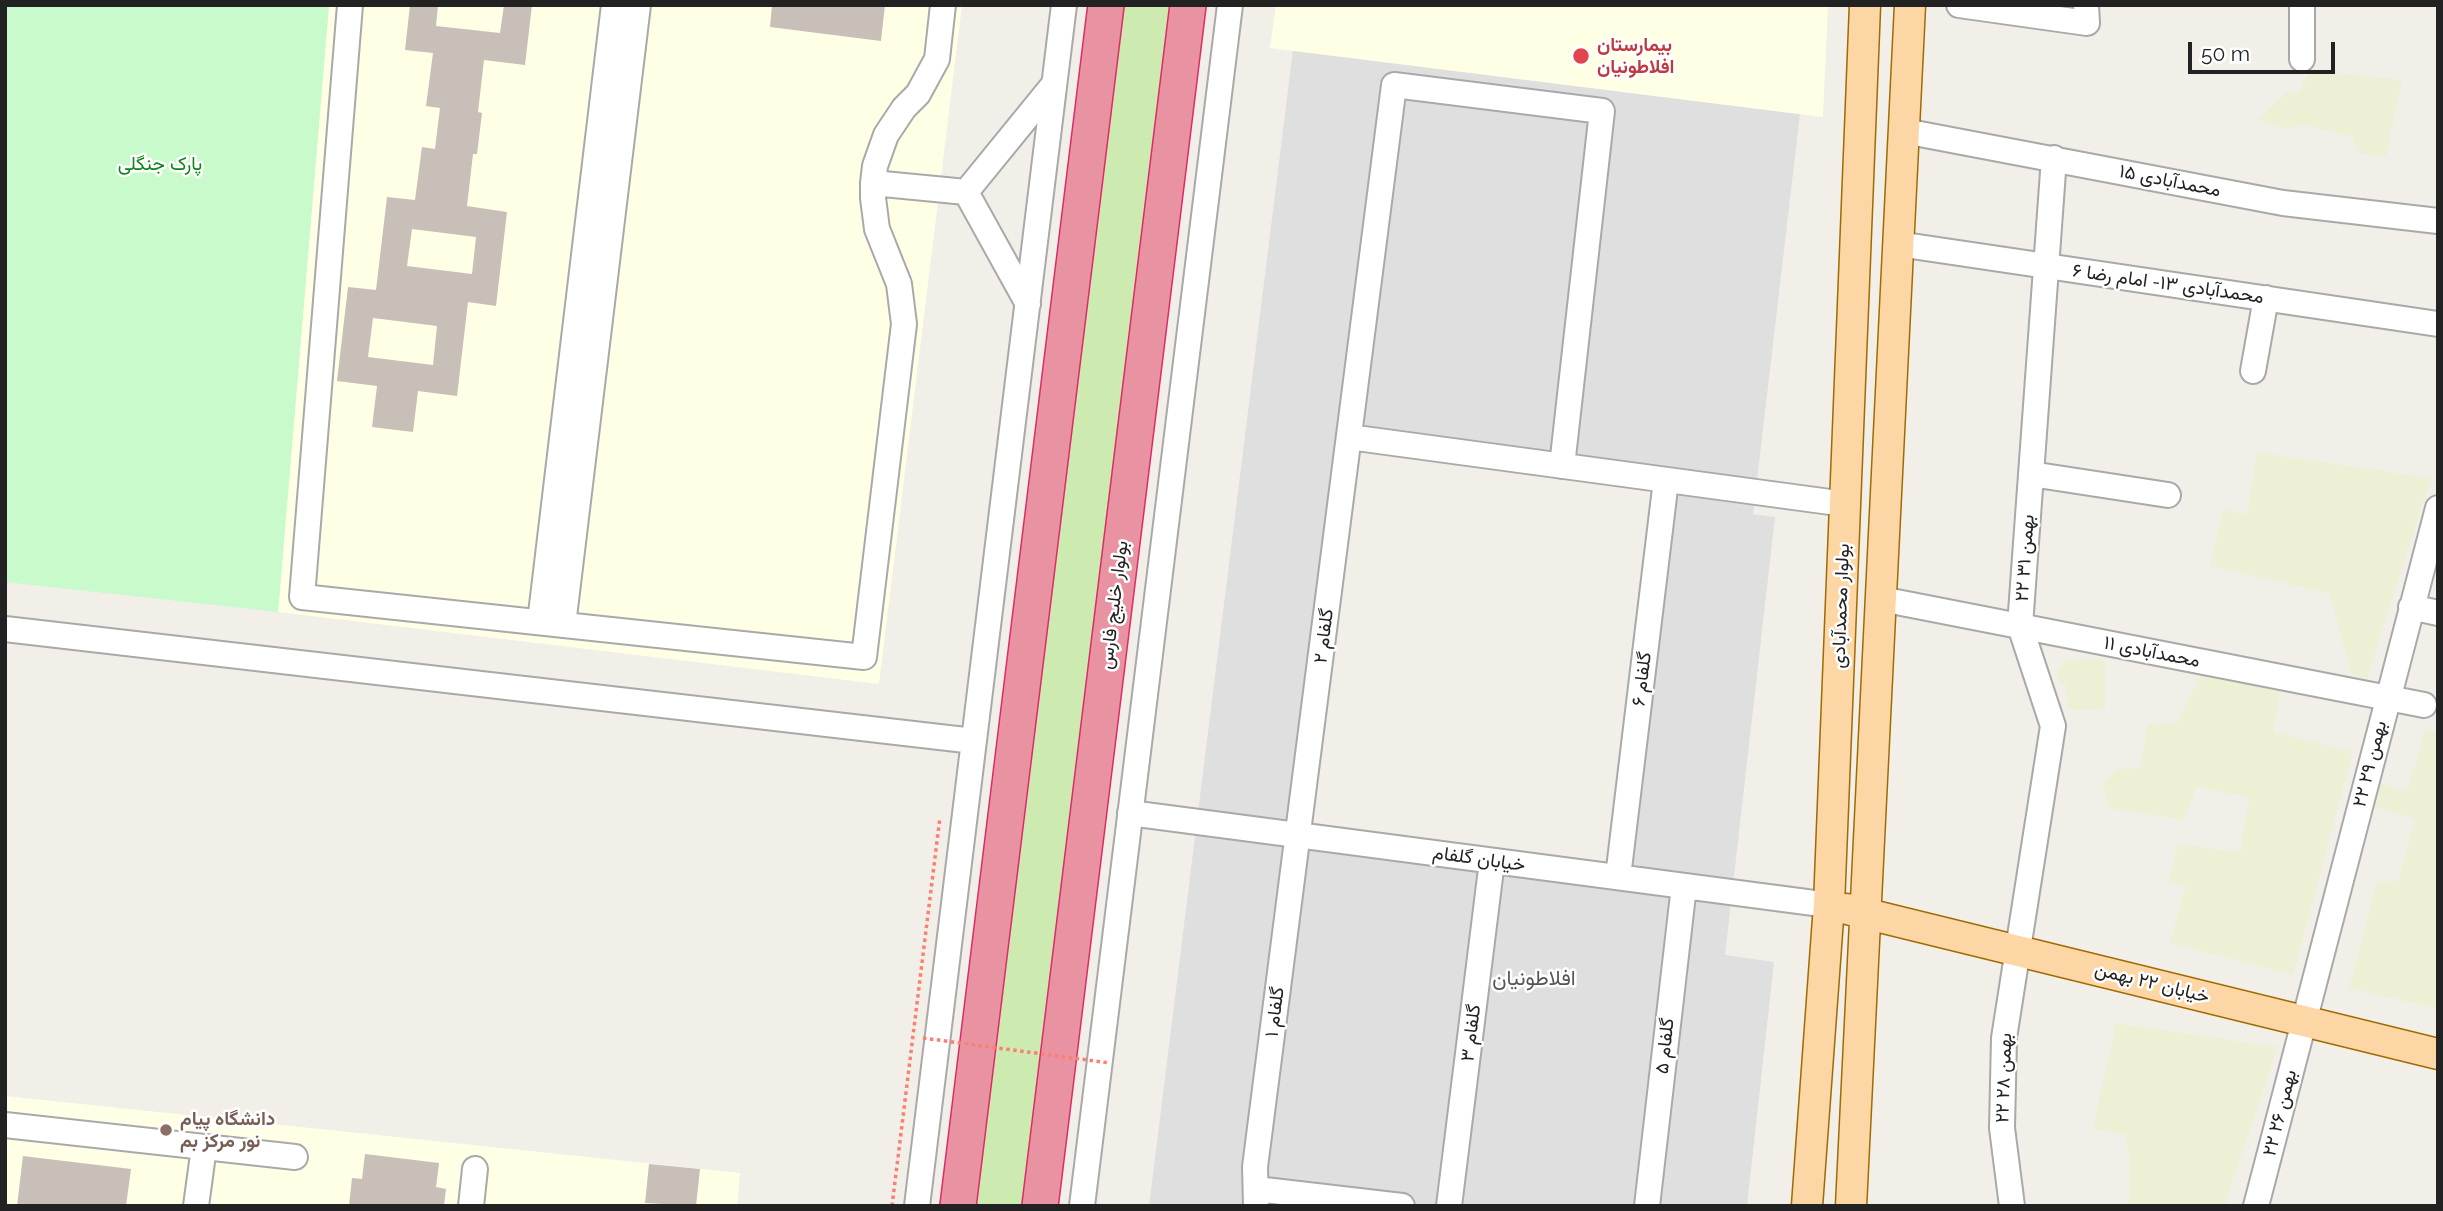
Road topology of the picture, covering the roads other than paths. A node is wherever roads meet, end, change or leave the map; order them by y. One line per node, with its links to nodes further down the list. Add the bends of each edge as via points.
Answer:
1 (350, 5): 37 (street, via 302,597)
2 (614, 5): 37 (street)
3 (638, 5): 37 (street)
4 (943, 5): 18 (street, via 937,59 918,94 886,135)
5 (1065, 5): 15 (street)
6 (1106, 5): 61 (highway)
7 (1188, 5): 62 (highway, بولوار خلیج فارس)
8 (1230, 5): 43 (street)
9 (1865, 5): 32 (main road, بولوار محمدآبادی)
10 (1910, 5): 16 (main road, بولوار محمدآبادی)
11 (1959, 5): 12 (street, via 2087,23)
12 (2086, 5)
13 (2302, 5): 14 (street)
14 (2302, 59)
15 (1055, 84): 19 (street); 24 (street)
16 (1904, 131): 17 (street, محمدآبادی ۱۵); 21 (main road, بولوار محمدآبادی)
17 (2054, 158): 20 (street, محمدآبادی ۱۵, via 2283,203); 22 (street, ۲۲ بهمن ۳۱)
18 (873, 183): 19 (street); 37 (street, via 877,229 899,284 904,324 863,657)
19 (966, 192): 24 (street)
20 (2438, 221)
21 (1898, 244): 22 (street, محمدآبادی ۱۳- امام رضا ۶); 34 (main road, بولوار محمدآبادی)
22 (2046, 266): 23 (street, محمدآبادی ۱۳- امام رضا ۶); 29 (street, ۲۲ بهمن ۳۱)
23 (2266, 298): 25 (street, محمدآبادی ۱۳- امام رضا ۶); 26 (street)
24 (1028, 304): 42 (street)
25 (2438, 324)
26 (2253, 371)
27 (1349, 437): 28 (street); 28 (street, گلفام ۲, via 1394,85 1602,111); 44 (street, گلفام ۲)
28 (1562, 466): 30 (street)
29 (2031, 474): 31 (street); 38 (street, ۲۲ بهمن ۳۱)
30 (1666, 480): 32 (street); 46 (street, گلفام ۶)
31 (2168, 495)
32 (1845, 504): 48 (main road, بولوار محمدآبادی)
33 (2438, 509): 35 (street, ۲۲ بهمن ۲۹)
34 (1881, 599): 38 (street, محمدآبادی ۱۱); 49 (main road, بولوار محمدآبادی)
35 (2410, 607): 36 (street); 40 (street, ۲۲ بهمن ۲۹)
36 (2438, 613)
37 (552, 623)
38 (2020, 626): 40 (street, محمدآبادی ۱۱); 50 (street, ۲۲ بهمن ۳۱, via 2053,726)
39 (5, 629): 42 (street)
40 (2387, 698): 41 (street, محمدآبادی ۱۱); 51 (street, ۲۲ بهمن ۲۹)
41 (2424, 705)
42 (974, 741): 60 (street)
43 (1130, 813): 44 (street, خیابان گلفام); 63 (street)
44 (1298, 835): 45 (street, خیابان گلفام); 57 (street, گلفام ۱, via 1255,1167)
45 (1492, 861): 46 (street, خیابان گلفام); 65 (street, گلفام ۳)
46 (1618, 877): 47 (street, خیابان گلفام)
47 (1684, 886): 48 (street, خیابان گلفام); 66 (street, گلفام ۵)
48 (1829, 905): 49 (main road, خیابان ۲۲ بهمن); 67 (main road, بولوار محمدآبادی)
49 (1865, 913): 50 (main road, خیابان ۲۲ بهمن); 68 (main road, بولوار محمدآبادی)
50 (2018, 950): 51 (main road, خیابان ۲۲ بهمن); 69 (street, ۲۲ بهمن ۲۸, via 2004,1038 2002,1128)
51 (2304, 1021): 52 (main road, خیابان ۲۲ بهمن); 70 (street, ۲۲ بهمن ۲۶)
52 (2438, 1054)
53 (5, 1125): 54 (street)
54 (204, 1147): 55 (street); 58 (street)
55 (295, 1157)
56 (475, 1169): 59 (street)
57 (1256, 1197): 64 (street)
58 (197, 1206)
59 (471, 1206)
60 (916, 1206)
61 (958, 1206)
62 (1040, 1206)
63 (1082, 1206)
64 (1402, 1206)
65 (1449, 1206)
66 (1647, 1206)
67 (1807, 1206)
68 (1851, 1206)
69 (2012, 1206)
70 (2256, 1206)

